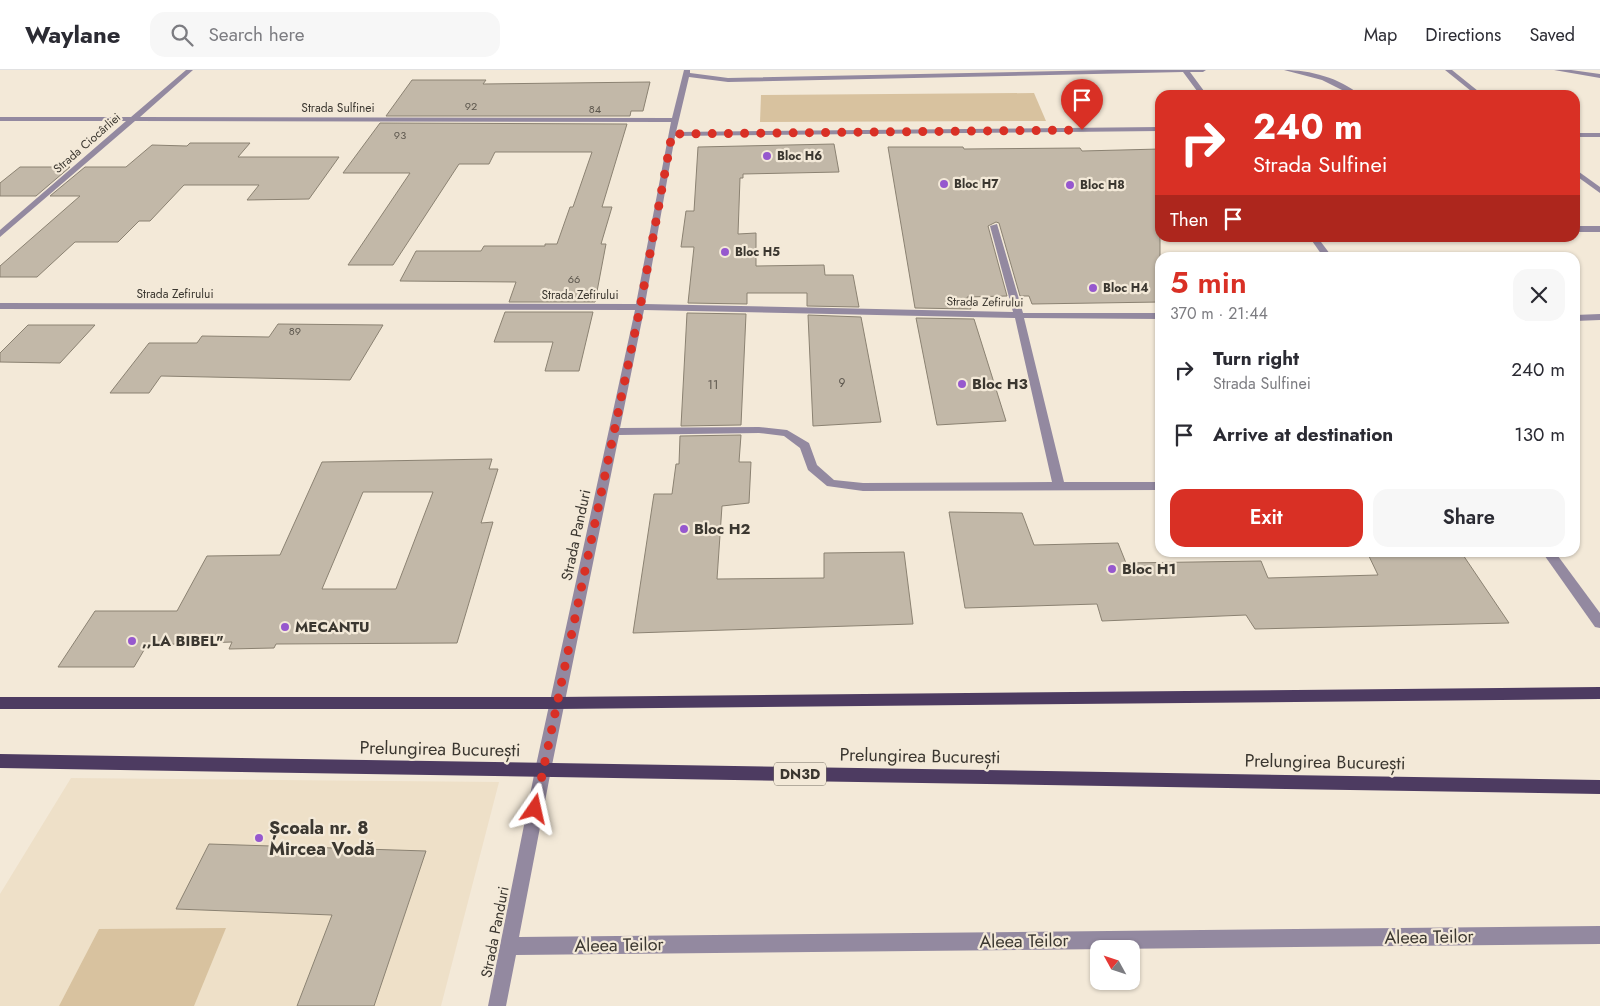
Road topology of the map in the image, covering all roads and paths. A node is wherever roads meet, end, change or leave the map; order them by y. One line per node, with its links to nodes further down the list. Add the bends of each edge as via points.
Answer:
1 (190, 70): 12 (street, Strada Ciocârliei)
2 (1185, 70): 3 (street); 7 (street, via 728,80); 9 (street)
3 (1203, 70)
4 (1286, 70): 10 (street, via 1324,78)
5 (1448, 70): 11 (street)
6 (1557, 70): 8 (street)
7 (686, 72): 14 (street, Strada Panduri)
8 (1600, 76)
9 (1200, 90)
10 (1347, 90)
11 (1474, 90)
12 (133, 118): 13 (street, Strada Sulfinei); 14 (street, Strada Sulfinei); 24 (street, Strada Ciocârliei)
13 (0, 119)
14 (676, 120): 16 (street, Strada Panduri)
15 (1155, 129): 16 (street)
16 (672, 134): 26 (street, Strada Panduri)
17 (1580, 135): 18 (street)
18 (1600, 135)
19 (1580, 175): 20 (street)
20 (1600, 191)
21 (994, 226): 27 (street)
22 (1580, 229): 23 (street)
23 (1600, 229)
24 (0, 234)
25 (0, 306): 26 (street, Strada Zefirului)
26 (640, 308): 27 (street, Strada Zefirului); 31 (street, Strada Panduri)
27 (1019, 316): 28 (street, Strada Zefirului); 32 (street)
28 (1155, 316)
29 (1580, 318): 30 (street)
30 (1600, 318)
31 (614, 432): 32 (street, via 759,430 787,433 805,446 812,467 831,483 863,487); 38 (street, Strada Panduri)
32 (1058, 486): 33 (street)
33 (1155, 486)
34 (1552, 557): 35 (street)
35 (1600, 622)
36 (1600, 693): 38 (main road)
37 (0, 703): 38 (main road)
38 (558, 703): 40 (street, Strada Panduri)
39 (0, 761): 40 (main road, Prelungirea București / DN3D)
40 (543, 770): 41 (main road, Prelungirea București / DN3D); 43 (street, Strada Panduri)
41 (1600, 787)
42 (1600, 935): 43 (street, Aleea Teilor)
43 (509, 946): 44 (street, Strada Panduri)
44 (496, 1006)

